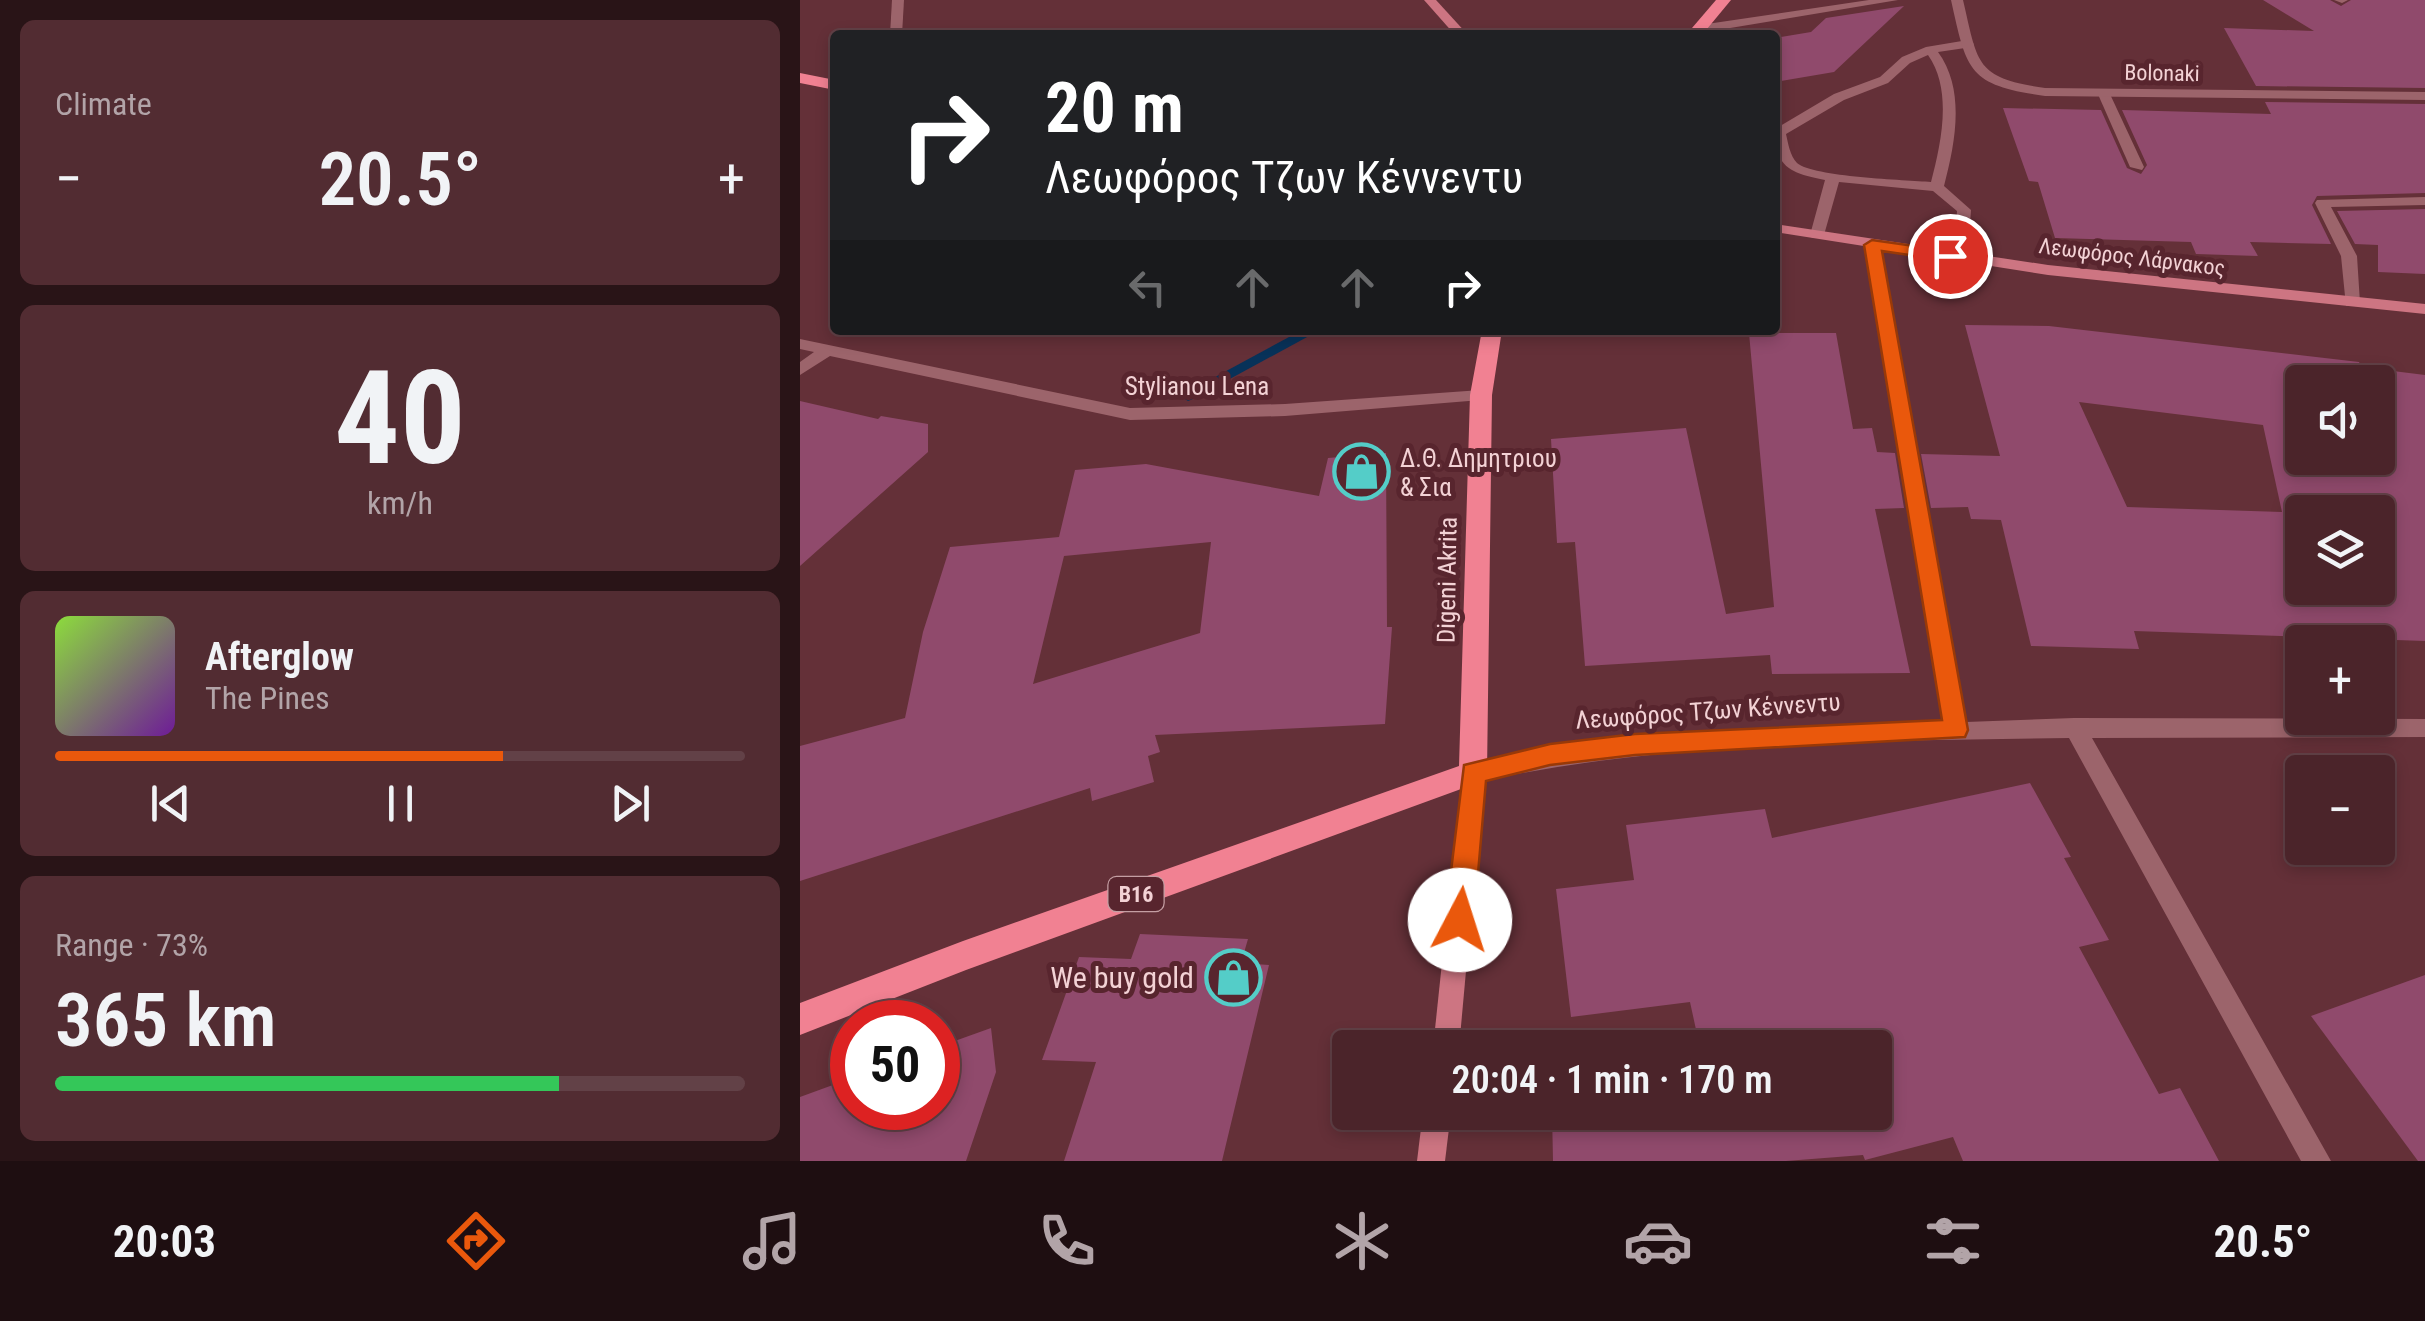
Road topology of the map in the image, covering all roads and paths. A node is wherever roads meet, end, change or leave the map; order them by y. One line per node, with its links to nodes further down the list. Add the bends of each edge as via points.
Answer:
1 (898, 0): 8 (street)
2 (1430, 0): 9 (main road)
3 (1724, 0): 10 (main road)
4 (1892, 0): 7 (street)
5 (1958, 0): 12 (street, Bolonaki)
6 (1784, 4): 7 (street)
7 (1843, 8): 11 (street)
8 (896, 30)
9 (1457, 30)
10 (1699, 30)
11 (1709, 30)
12 (1968, 44): 13 (street); 16 (street, Bolonaki, via 1978,73 1990,81 2045,92)
13 (1930, 50): 19 (street, via 1780,132 1791,169); 20 (street, via 1941,62 1948,106)
14 (800, 78): 15 (main road)
15 (830, 84)
16 (2103, 92): 17 (street, Bolonaki); 18 (street)
17 (2425, 96)
18 (2138, 167)
19 (1832, 177): 20 (street); 23 (street)
20 (1937, 187): 25 (street, via 1964,210)
21 (2425, 201): 26 (street, via 2322,203 2349,256)
22 (1780, 229): 23 (main road, Λεωφόρος Λάρνακος)
23 (1816, 235): 24 (main road, Λεωφόρος Λάρνακος)
24 (1872, 245): 25 (main road, Λεωφόρος Λάρνακος); 35 (street)
25 (1950, 256): 26 (main road, Λεωφόρος Λάρνακος)
26 (2352, 303): 27 (main road, Λεωφόρος Λάρνακος)
27 (2425, 310)
28 (1491, 335): 32 (main road, Digeni Akrita)
29 (800, 344): 30 (street, Stylianou Lena)
30 (826, 350): 31 (street); 32 (street, Stylianou Lena, via 1130,414)
31 (800, 370)
32 (1481, 395): 36 (main road, Digeni Akrita)
33 (2074, 728): 34 (street, Λεωφόρος Τζων Κέννεντυ / B16); 35 (street, Λεωφόρος Τζων Κέννεντυ / B16); 41 (street)
34 (2425, 728)
35 (1956, 730): 36 (street, Λεωφόρος Τζων Κέννεντυ / B16, via 1635,744 1550,754)
36 (1473, 773): 37 (main road, Λεωφόρος Τζων Κέννεντυ / B16); 38 (main road)
37 (800, 1019)
38 (1448, 1030)
39 (1435, 1130): 40 (main road)
40 (1431, 1161)
41 (2317, 1161)

